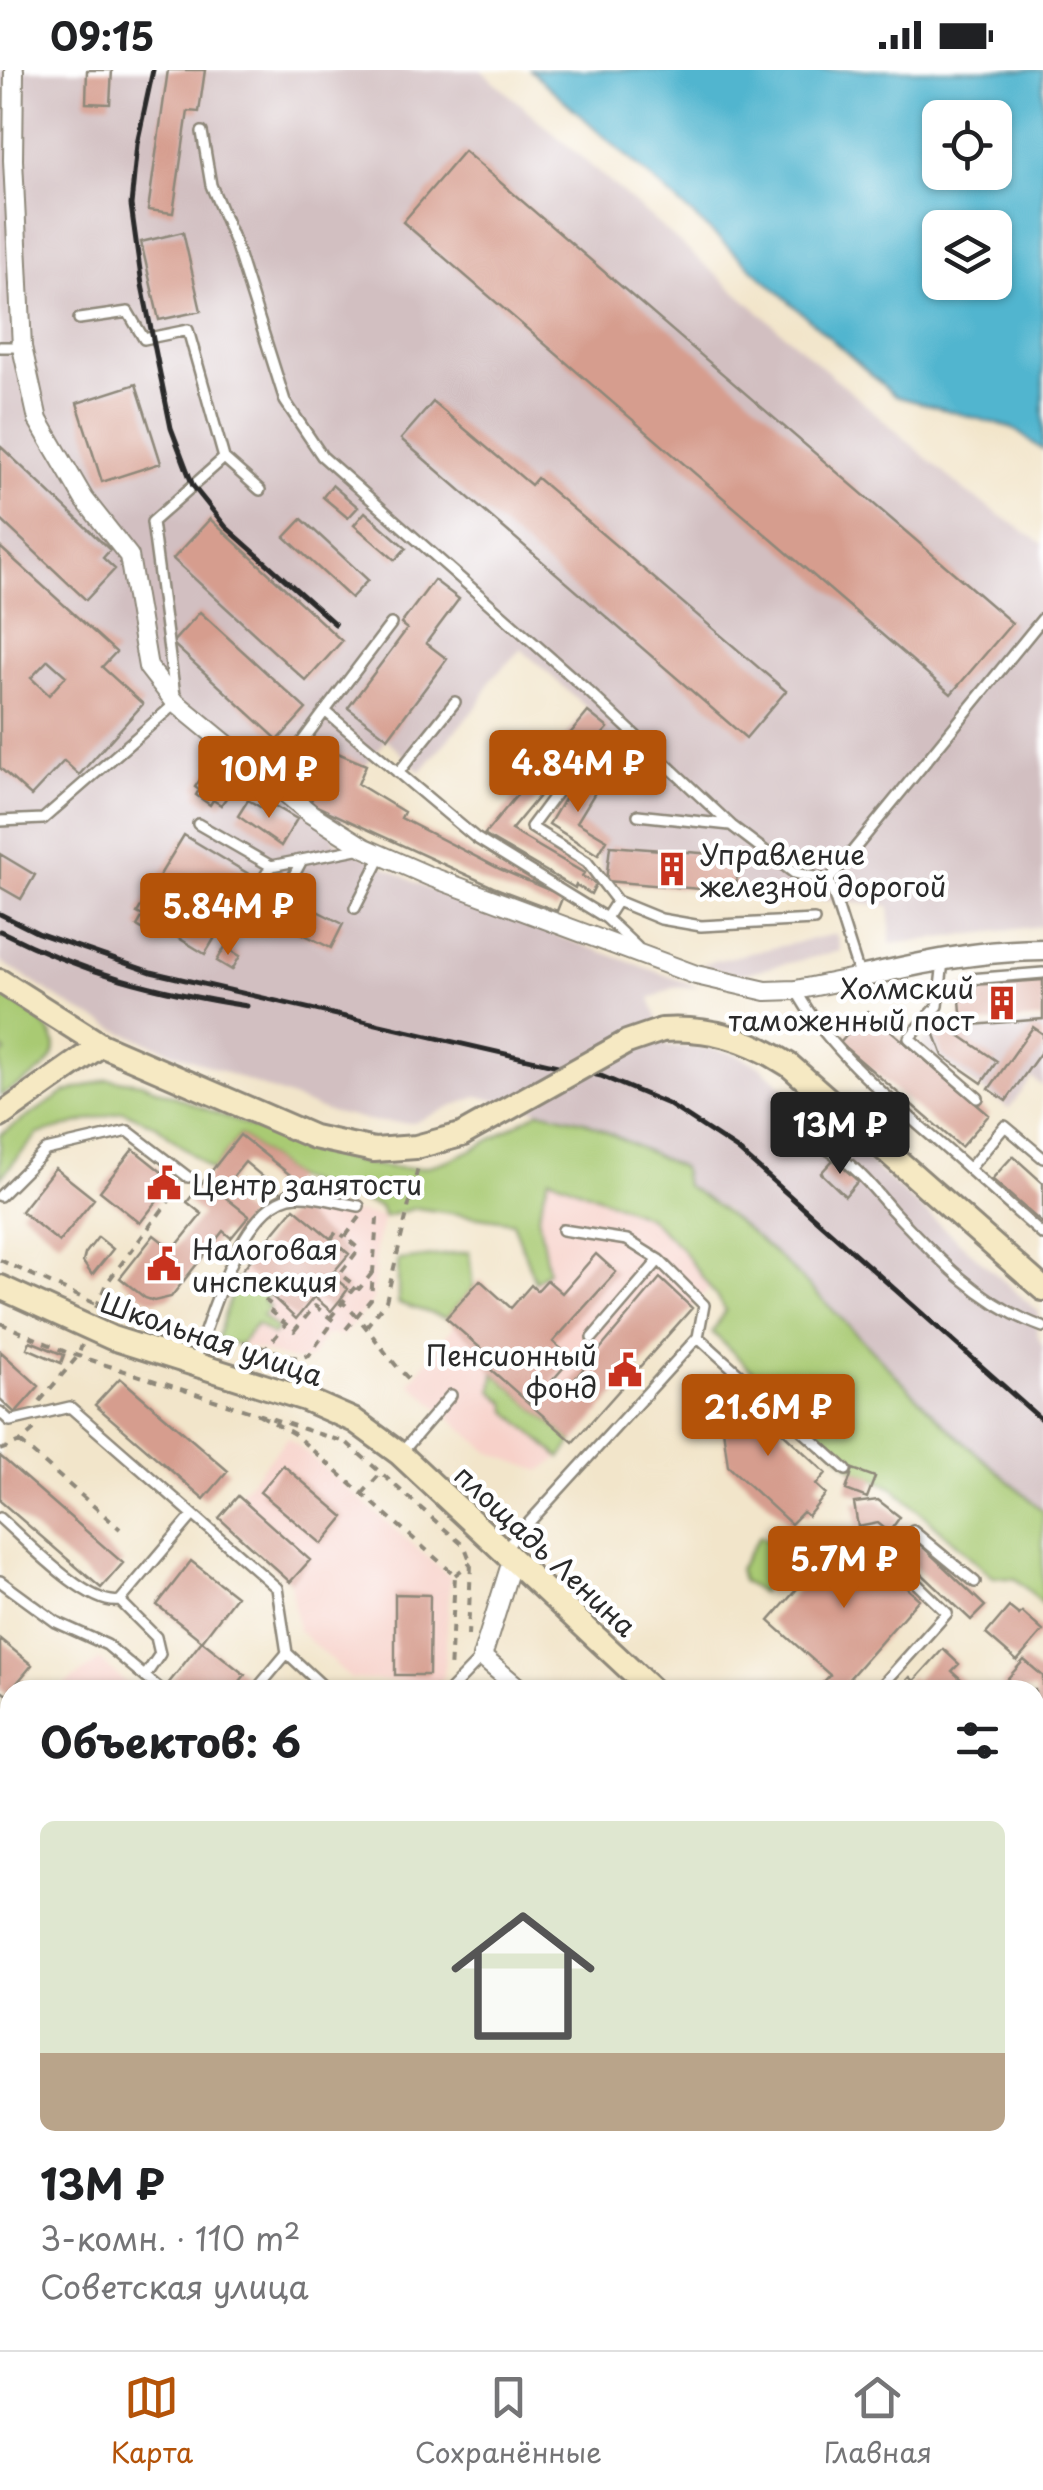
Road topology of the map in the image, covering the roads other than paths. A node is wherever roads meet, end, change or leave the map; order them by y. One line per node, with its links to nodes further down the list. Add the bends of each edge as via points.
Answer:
1 (14, 70): 5 (street)
2 (202, 132): 19 (lane, via 211,185 285,401 322,456)
3 (79, 319): 6 (lane, via 128,312 144,339 188,330)
4 (0, 347): 5 (lane)
5 (22, 347): 11 (street, via 38,420 84,499 129,556 148,667)
6 (224, 458): 7 (lane); 11 (lane, via 152,522)
7 (260, 490)
8 (1043, 618): 24 (lane)
9 (392, 624): 12 (lane)
10 (455, 702): 13 (lane)
11 (176, 703): 15 (street); 17 (lane, via 43,818)
12 (325, 711): 13 (lane); 15 (lane)
13 (398, 773): 27 (lane, via 476,838)
14 (569, 776): 25 (lane, via 531,826 587,862)
15 (272, 782): 20 (street)
16 (638, 815): 19 (lane)
17 (0, 821)
18 (198, 824): 22 (lane)
19 (732, 826): 24 (lane, via 794,872)
20 (373, 852): 21 (lane); 26 (lane); 31 (street)
21 (302, 860): 22 (lane); 23 (lane)
22 (271, 866): 29 (lane)
23 (293, 877)
24 (829, 880): 34 (lane)
25 (618, 902): 27 (lane); 28 (lane, via 702,926)
26 (355, 908)
27 (606, 918): 31 (lane)
28 (814, 920)
29 (230, 938)
30 (1043, 950): 32 (street)
31 (646, 956): 37 (street, via 766,991)
32 (943, 958): 34 (street); 39 (lane, via 938,1006 908,1038)
33 (1043, 973): 35 (lane)
34 (860, 977): 37 (street)
35 (970, 979)
36 (0, 980): 38 (main road)
37 (796, 990): 43 (lane, via 836,1046)
38 (101, 1046): 40 (main road); 50 (main road, bridge, via 314,1137 374,1150 461,1134 662,1030 716,1032 778,1058)
39 (978, 1098)
40 (0, 1116)
41 (790, 1132): 52 (lane, via 852,1166 976,1292)
42 (1043, 1158): 43 (lane, via 1005,1126)
43 (970, 1168): 48 (lane)
44 (188, 1178): 45 (lane, via 128,1130 46,1150)
45 (0, 1196)
46 (362, 1211): 55 (lane, via 296,1196 270,1205 230,1261)
47 (562, 1230): 49 (lane, via 626,1240)
48 (1043, 1235)
49 (659, 1260): 53 (lane, via 704,1304); 54 (lane)
50 (1039, 1284)
51 (0, 1287): 55 (main road, Школьная улица, via 88,1330)
52 (1043, 1326)
53 (698, 1337): 59 (lane); 62 (lane)
54 (592, 1338)
55 (194, 1364): 58 (main road, Школьная улица, via 322,1406)
56 (451, 1394): 58 (lane)
57 (0, 1412): 60 (lane, via 10,1420 70,1407)
58 (400, 1454): 62 (main road, площадь Ленина)
59 (846, 1470)
60 (193, 1515): 65 (lane); 66 (lane, via 277,1588)
61 (0, 1518): 65 (lane, via 78,1585 109,1603)
62 (507, 1556): 67 (street); 74 (main road, площадь Ленина)
63 (0, 1581): 68 (lane, via 56,1622 108,1645)
64 (975, 1582): 75 (lane, via 913,1531 889,1557 946,1613)
65 (120, 1601): 68 (lane, via 156,1637 160,1654)
66 (287, 1653): 70 (lane); 71 (lane)
67 (482, 1657): 72 (lane); 73 (street)
68 (145, 1676): 69 (lane)
69 (150, 1680)
70 (264, 1680)
71 (316, 1680)
72 (457, 1680)
73 (509, 1680)
74 (641, 1680)
75 (887, 1680)

